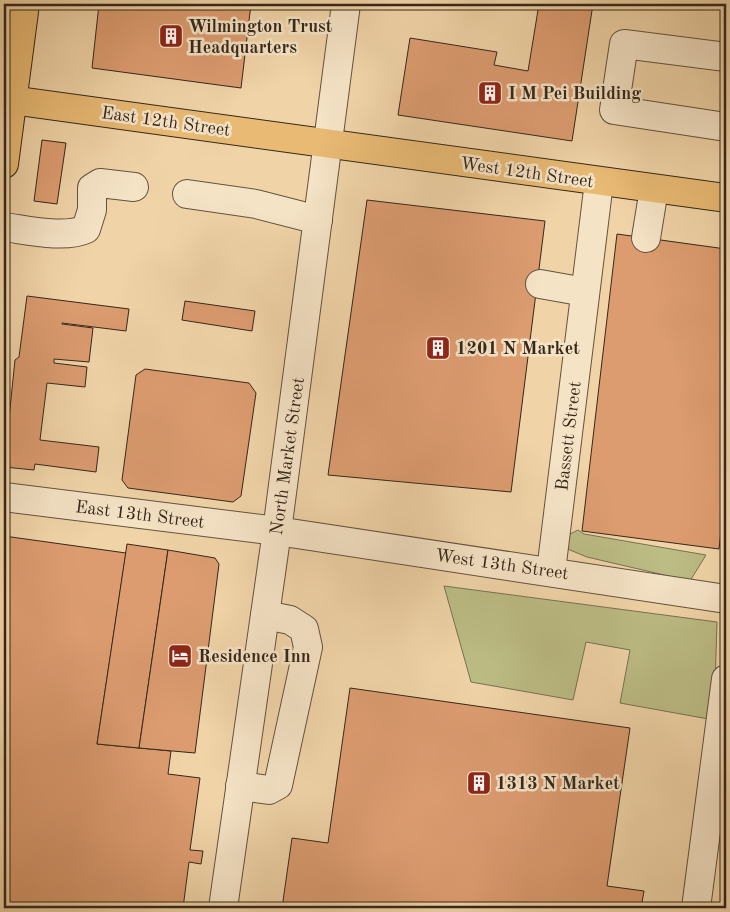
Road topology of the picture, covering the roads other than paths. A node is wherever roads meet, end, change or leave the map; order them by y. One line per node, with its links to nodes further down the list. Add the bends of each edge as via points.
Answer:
1 (25, 4): 4 (main road)
2 (346, 4): 6 (street, North Market Street)
3 (726, 57): 5 (street, via 624,44 614,110)
4 (8, 100): 6 (main road, East 12th Street); 7 (main road)
5 (726, 128)
6 (328, 144): 8 (main road, West 12th Street); 13 (street, North Market Street)
7 (4, 164)
8 (599, 182): 10 (main road, West 12th Street); 17 (street, Bassett Street)
9 (134, 187): 14 (street, via 100,183 92,188 92,210 86,229 78,233)
10 (644, 187): 12 (main road, West 12th Street); 15 (street)
11 (187, 194): 13 (street, via 256,204)
12 (726, 198)
13 (318, 220): 19 (street, North Market Street)
14 (4, 227)
15 (637, 236)
16 (540, 284): 17 (street)
17 (585, 292): 20 (street, Bassett Street)
18 (4, 497): 19 (street, East 13th Street)
19 (277, 531): 20 (street, West 13th Street); 22 (street, North Market Street)
20 (551, 571): 21 (street, West 13th Street)
21 (726, 599)
22 (265, 615): 24 (street, North Market Street); 24 (street, via 290,620 304,629 308,647 278,785 269,790)
23 (726, 679): 25 (street)
24 (240, 786): 26 (street, North Market Street)
25 (718, 802): 27 (street)
26 (223, 908)
27 (696, 908)

